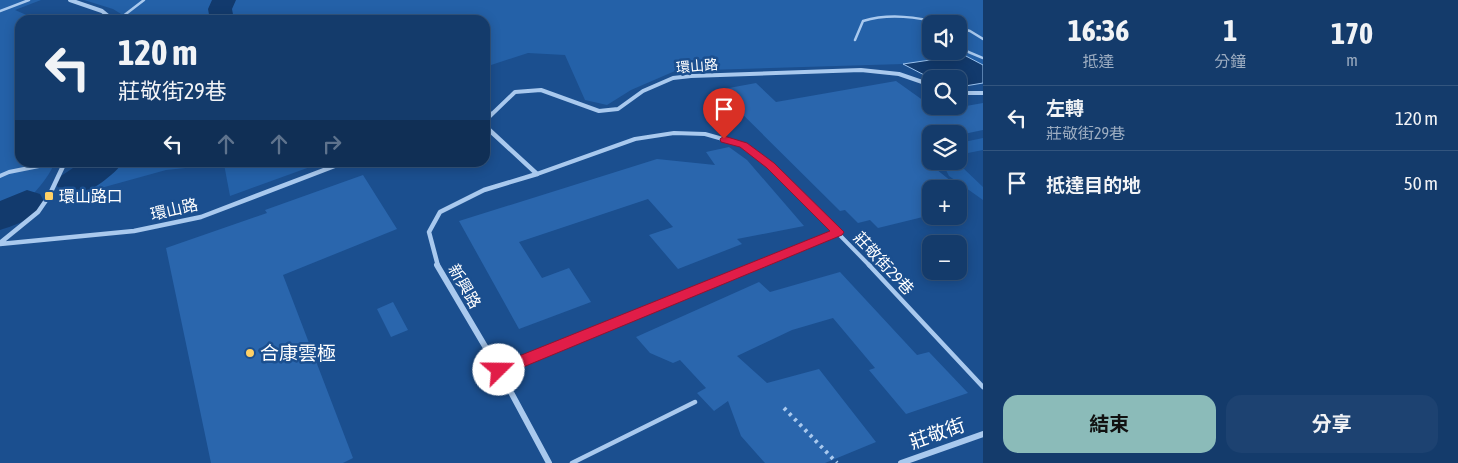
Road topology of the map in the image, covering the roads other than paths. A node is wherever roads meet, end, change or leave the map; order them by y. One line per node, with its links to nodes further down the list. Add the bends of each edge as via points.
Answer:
1 (30, 0): 4 (lane)
2 (70, 0): 5 (street, via 102,10)
3 (144, 0): 6 (lane)
4 (0, 11)
5 (108, 15)
6 (124, 15)
7 (922, 20): 10 (lane, via 876,16 863,20)
8 (967, 30): 9 (lane)
9 (983, 39)
10 (855, 40)
11 (967, 51): 12 (lane)
12 (983, 58)
13 (922, 83): 16 (street, 環山路, via 899,74 861,70 691,76 673,78 643,91 618,109 599,111 541,90 515,92)
14 (967, 93): 15 (street)
15 (983, 93)
16 (490, 115)
17 (490, 131): 21 (street)
18 (38, 167): 22 (lane)
19 (62, 167): 24 (street, via 38,212)
20 (331, 167): 24 (street, 環山路, via 200,217 134,231)
21 (538, 174): 23 (lane, 莊敬街29巷, via 635,139 674,133 705,134 744,145 771,165); 25 (street, 新興路, via 484,190 440,212 429,232 435,262)
22 (0, 176)
23 (838, 232): 25 (lane); 26 (lane, 莊敬街29巷)
24 (0, 243)
25 (499, 370): 29 (street, 新興路)
26 (983, 386)
27 (695, 402): 30 (lane)
28 (983, 434): 31 (street, 莊敬街)
29 (549, 463)
30 (572, 463)
31 (901, 463)

